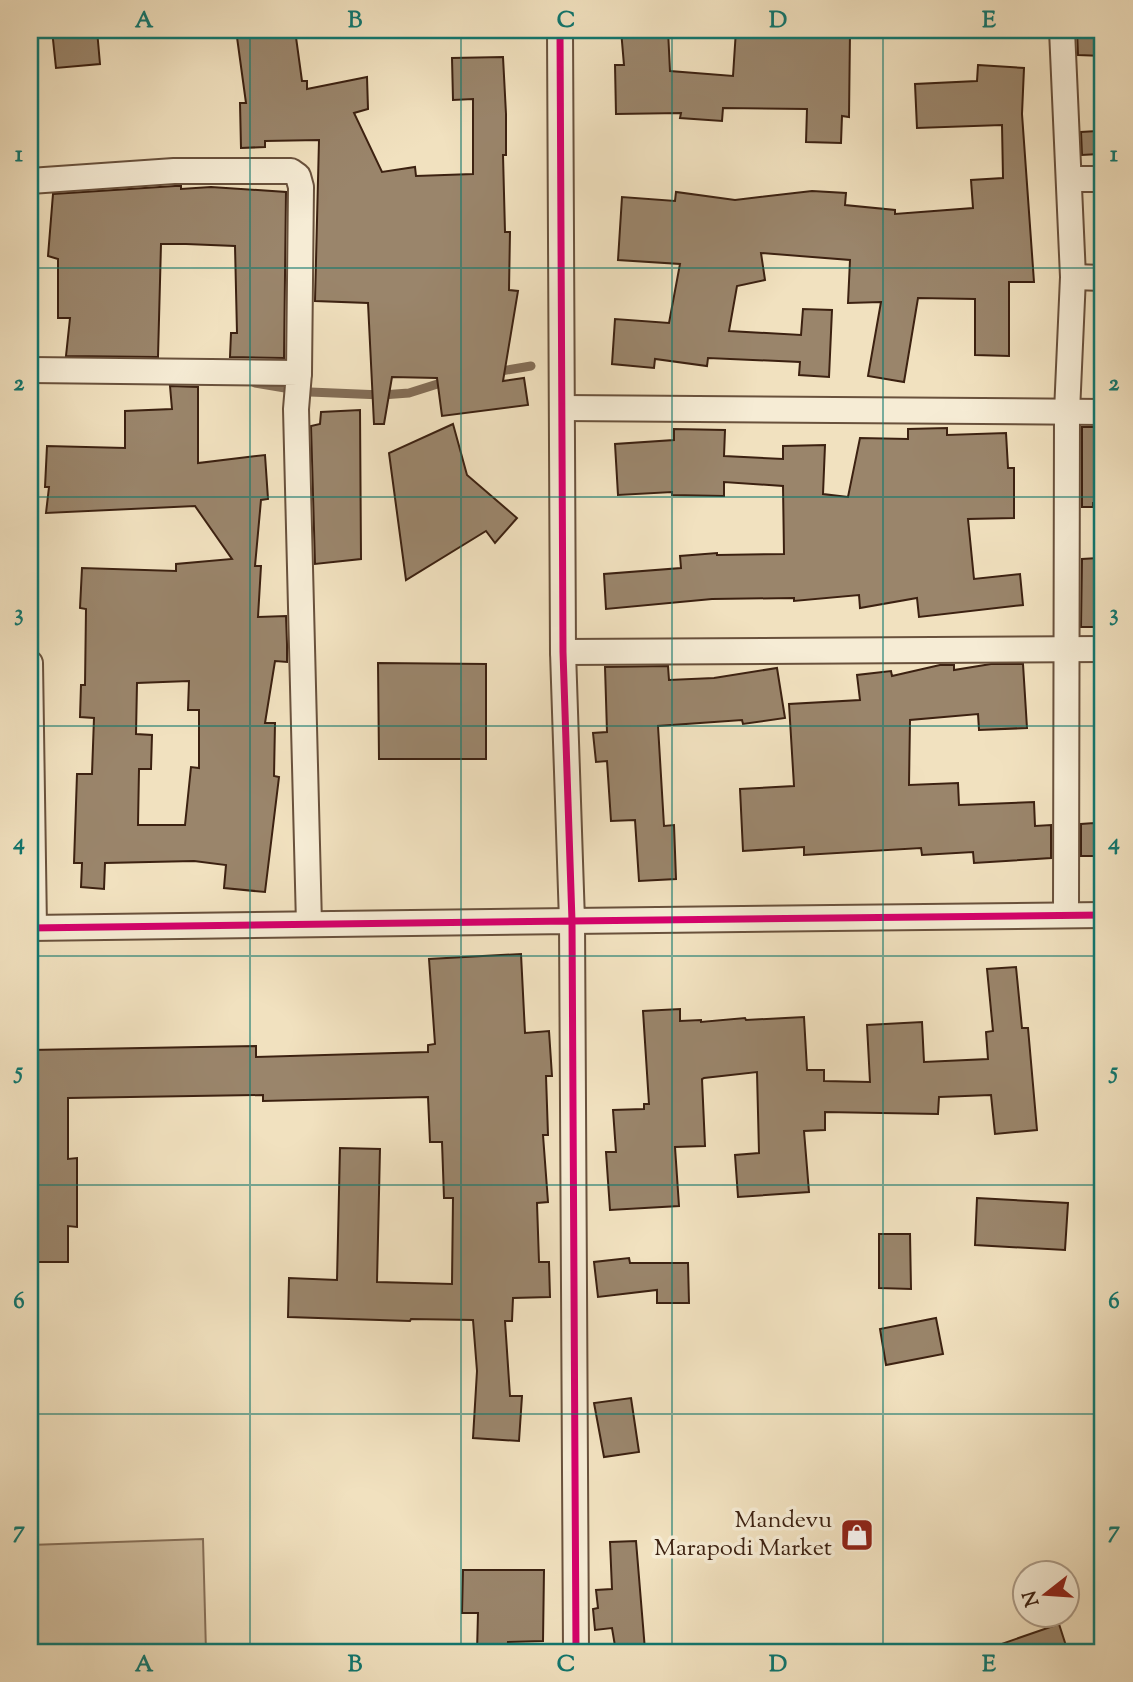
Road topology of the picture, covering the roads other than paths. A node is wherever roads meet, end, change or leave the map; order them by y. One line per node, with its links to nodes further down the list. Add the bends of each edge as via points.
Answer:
1 (560, 30): 10 (street)
2 (1062, 30): 3 (street)
3 (1069, 179): 4 (street); 6 (street)
4 (1103, 179)
5 (30, 181): 9 (street, via 291,171 301,187)
6 (1073, 277): 7 (street); 11 (street)
7 (1103, 278)
8 (30, 370): 9 (street)
9 (299, 373): 21 (street, via 296,409)
10 (563, 408): 11 (street); 15 (street)
11 (1067, 412): 12 (street); 14 (street)
12 (1103, 412)
13 (1103, 649): 14 (street)
14 (1067, 650): 15 (street); 18 (street)
15 (563, 652): 20 (street)
16 (30, 663): 17 (street)
17 (30, 669): 22 (street)
18 (1066, 914): 19 (street); 20 (street)
19 (1103, 915)
20 (572, 921): 21 (street); 23 (street)
21 (309, 924): 22 (street)
22 (32, 928)
23 (576, 1652)

